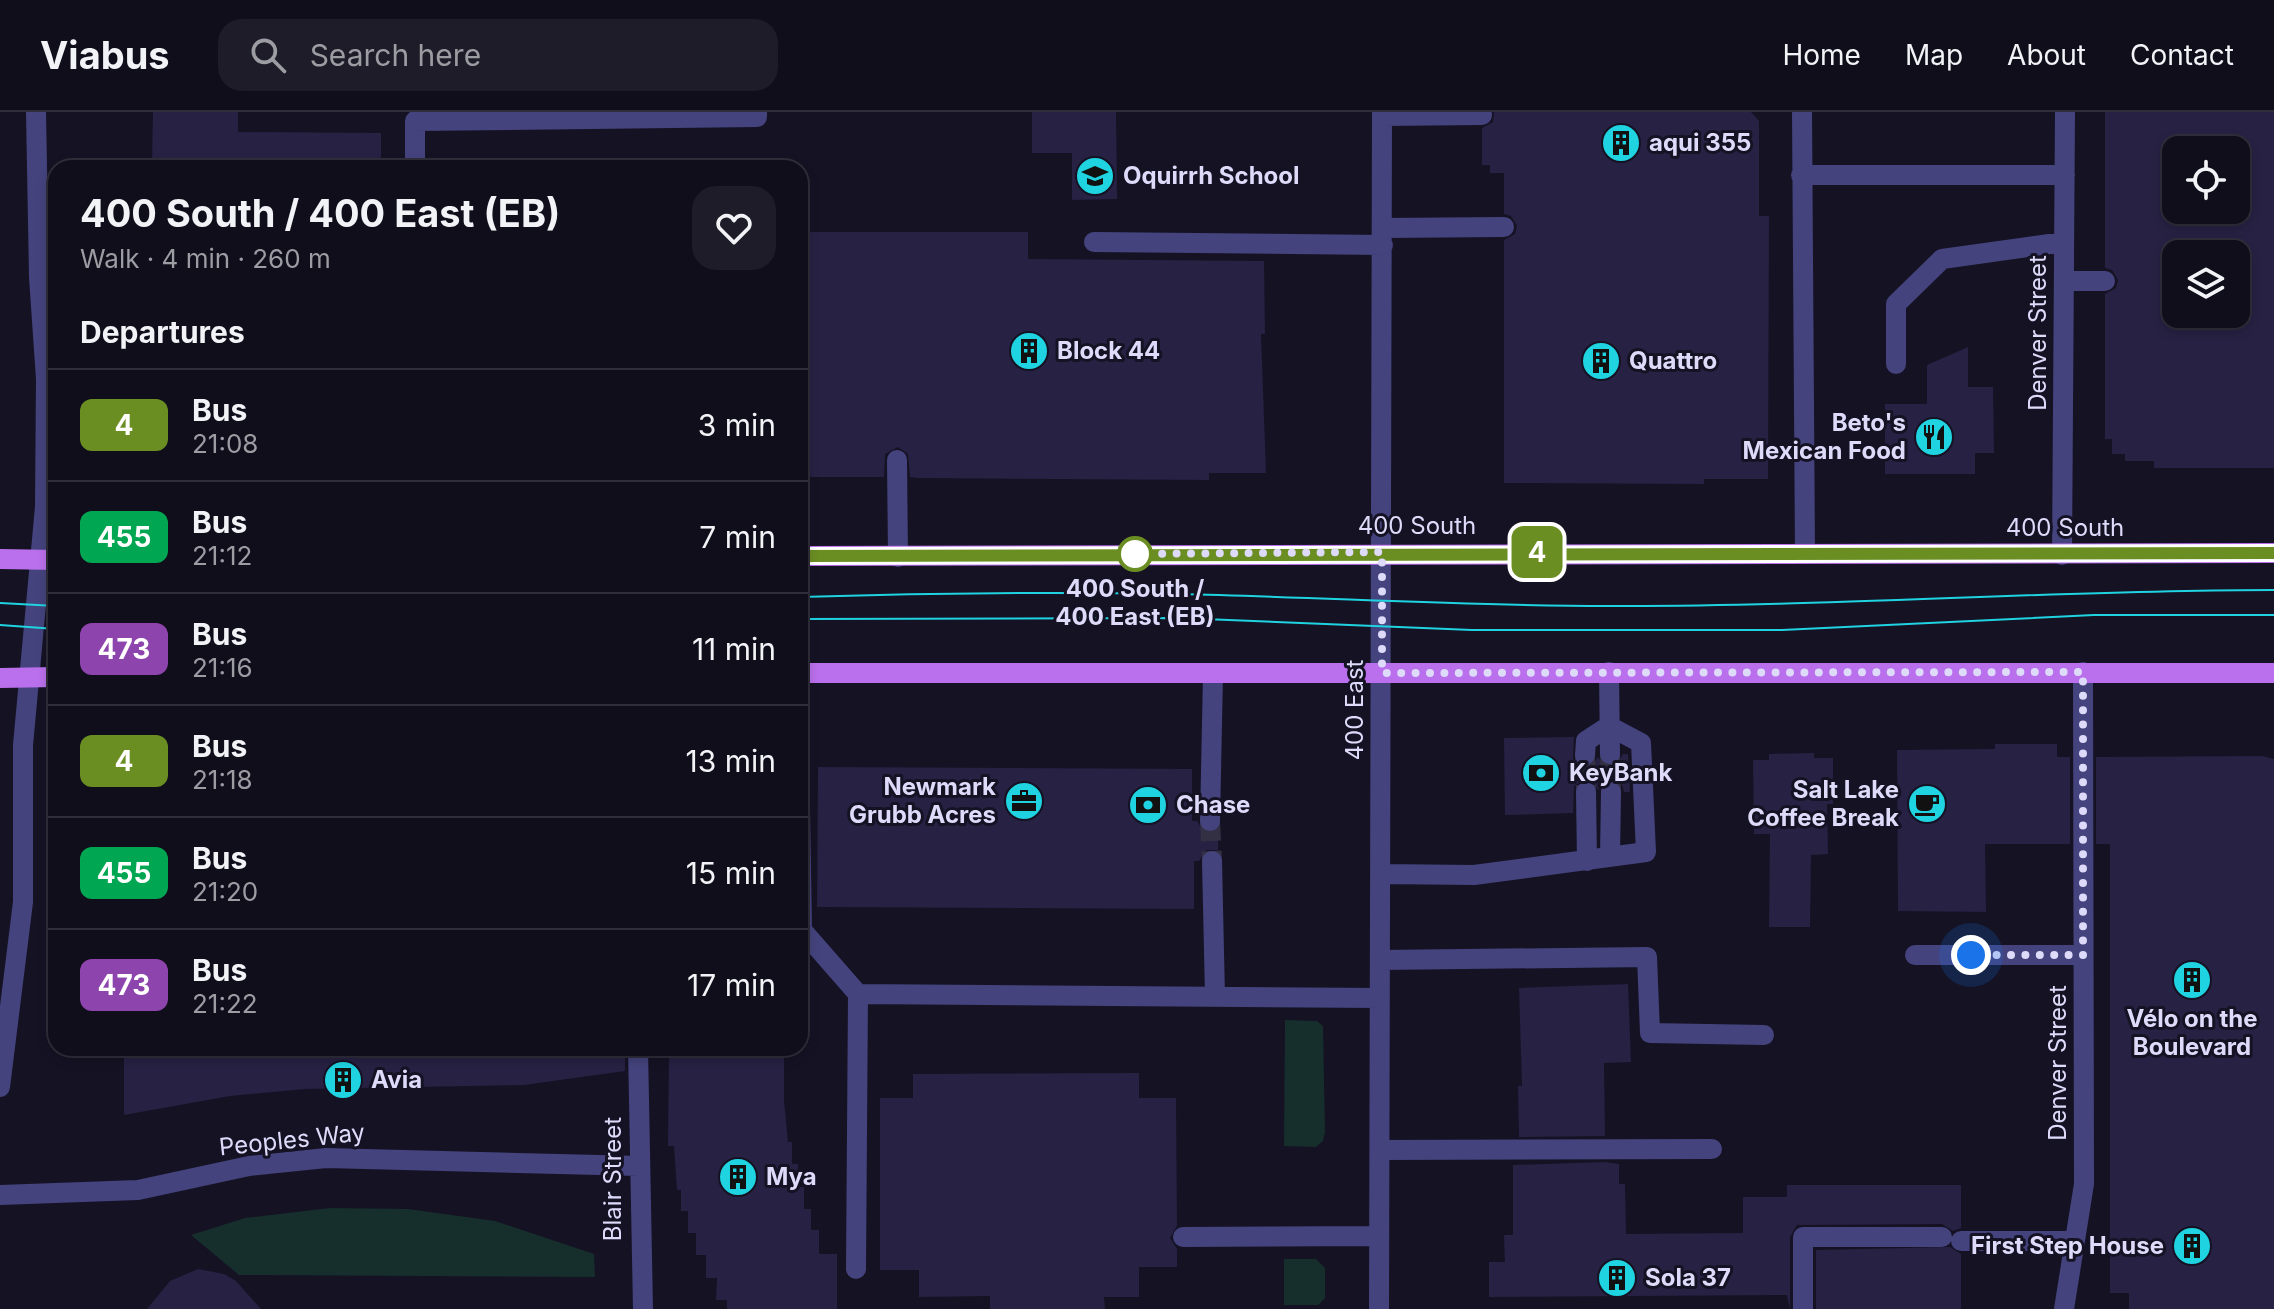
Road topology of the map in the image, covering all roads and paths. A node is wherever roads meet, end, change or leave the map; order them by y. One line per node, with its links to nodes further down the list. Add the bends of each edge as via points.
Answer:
1 (36, 112): 10 (street)
2 (757, 112): 7 (street, via 757,117 415,121)
3 (1802, 112): 8 (street)
4 (2065, 112): 9 (street, Denver Street)
5 (1382, 114): 6 (street); 12 (street, 400 East)
6 (1482, 115)
7 (415, 160)
8 (1801, 175): 9 (street); 23 (street)
9 (2065, 175): 14 (street, Denver Street)
10 (47, 216): 15 (street)
11 (1504, 227): 12 (street)
12 (1383, 236): 13 (street); 21 (street, 400 East)
13 (1094, 242)
14 (2064, 242): 16 (street, Denver Street); 18 (street, via 1942,259 1896,304)
15 (48, 277)
16 (2064, 281): 17 (street); 24 (street, Denver Street)
17 (2105, 281)
18 (1896, 364)
19 (48, 443): 28 (street)
20 (897, 460): 26 (street)
21 (1382, 552): 23 (main road, 400 South); 26 (main road, 400 South); 32 (street, 400 East)
22 (2274, 553): 24 (main road, 400 South)
23 (1805, 554): 24 (main road, 400 South)
24 (2062, 555)
25 (808, 556): 26 (main road, 400 South)
26 (898, 557)
27 (0, 559): 28 (main road)
28 (48, 560): 37 (street)
29 (1609, 672): 30 (main road); 32 (main road); 38 (street)
30 (2083, 672): 33 (main road); 50 (street, Denver Street)
31 (808, 673): 34 (main road)
32 (1382, 673): 34 (main road); 47 (street, 400 East)
33 (2274, 673)
34 (1213, 674): 43 (street)
35 (48, 677): 37 (main road)
36 (0, 678): 37 (main road)
37 (29, 678): 57 (street, via 23,745 23,902)
38 (1609, 726): 39 (street); 40 (street, via 1586,741); 44 (street, via 1641,743 1646,852)
39 (1610, 754)
40 (1585, 755)
41 (1586, 792): 46 (street)
42 (1611, 792): 44 (street)
43 (1210, 821)
44 (1610, 856): 46 (street)
45 (1212, 861): 53 (street)
46 (1587, 861): 47 (street, via 1474,875)
47 (1381, 874): 51 (street, 400 East)
48 (808, 937): 52 (street)
49 (1915, 955): 50 (street)
50 (2083, 955): 64 (street, Denver Street, via 2084,1184)
51 (1380, 960): 54 (street, 400 East); 55 (street, via 1647,957 1650,1033)
52 (858, 994): 53 (street); 65 (street)
53 (1215, 997): 54 (street)
54 (1380, 998): 59 (street, 400 East)
55 (1764, 1035)
56 (638, 1056): 60 (street, Blair Street)
57 (0, 1087)
58 (1712, 1149): 59 (street)
59 (1380, 1150): 62 (street, 400 East)
60 (639, 1166): 61 (street, Peoples Way, via 326,1158 249,1166 138,1190); 66 (street, Blair Street)
61 (0, 1195)
62 (1379, 1236): 63 (street); 67 (street, 400 East)
63 (1183, 1237)
64 (2075, 1241): 68 (street, via 1803,1237); 69 (street, Denver Street)
65 (856, 1269)
66 (643, 1309)
67 (1379, 1309)
68 (1803, 1309)
69 (2064, 1309)

